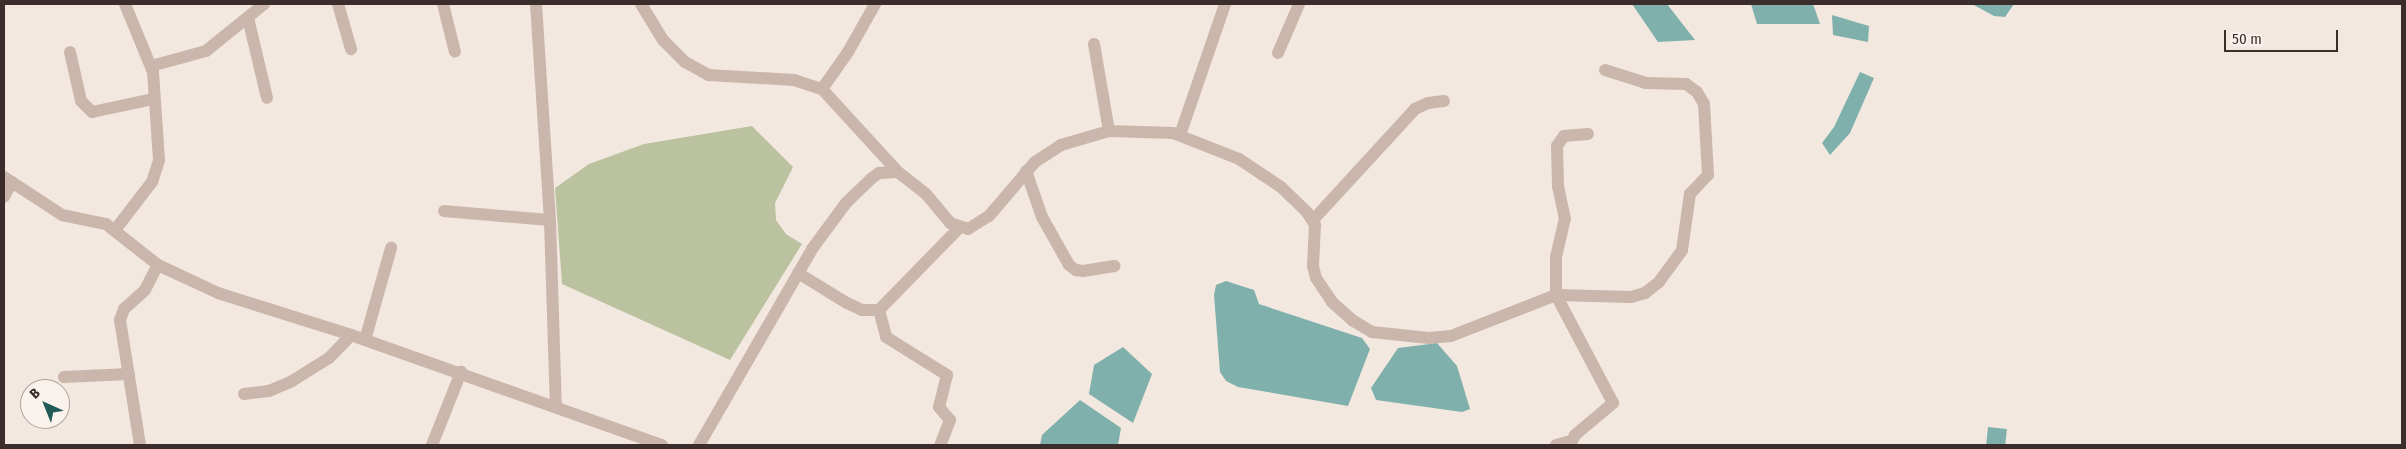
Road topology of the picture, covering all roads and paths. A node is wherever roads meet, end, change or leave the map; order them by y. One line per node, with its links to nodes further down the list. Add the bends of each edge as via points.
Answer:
1 (125, 4): 16 (street)
2 (264, 4): 10 (street)
3 (338, 4): 12 (street)
4 (443, 4): 14 (street)
5 (536, 4): 30 (street)
6 (641, 4): 18 (street, via 663,40 685,62 708,75 794,80)
7 (875, 4): 18 (street)
8 (1225, 4): 24 (street)
9 (1299, 4): 15 (street)
10 (248, 18): 16 (street, via 206,51); 19 (street)
11 (1094, 44): 22 (street)
12 (351, 49)
13 (70, 52): 20 (street, via 81,101 92,112)
14 (455, 52)
15 (1278, 53)
16 (151, 66): 20 (street)
17 (1605, 70): 38 (street, via 1646,83 1679,82 1697,92 1704,104 1709,169 1705,179 1690,194 1682,250 1652,289 1631,297)
18 (822, 89): 26 (street)
19 (266, 98)
20 (153, 100): 33 (street, via 159,160 152,182)
21 (1444, 101): 31 (street, via 1415,109)
22 (1109, 131): 24 (street, via 1140,130); 25 (street, via 1062,144)
23 (1588, 134): 38 (street, via 1564,136 1557,146 1558,187 1565,219 1556,257)
24 (1180, 135): 31 (street, via 1257,168 1294,197)
25 (1026, 171): 32 (street, via 989,216 968,229); 36 (street, via 1042,216 1069,265 1076,270)
26 (898, 172): 32 (street, via 926,194 950,224); 37 (street, via 879,174 846,204)
27 (8, 179): 28 (street); 33 (street, via 62,215 106,224)
28 (4, 197)
29 (444, 211): 30 (street)
30 (550, 220): 46 (street)
31 (1312, 220): 38 (street, via 1316,230 1313,266 1316,278 1332,302 1372,332 1429,338 1451,336)
32 (959, 228): 39 (street)
33 (116, 230): 35 (street)
34 (391, 248): 41 (street)
35 (158, 265): 40 (street, via 218,293); 43 (street, via 143,293 120,315)
36 (1115, 266)
37 (798, 273): 39 (street, via 847,304 862,310); 52 (street)
38 (1556, 295): 47 (street, via 1613,403)
39 (879, 310): 48 (street, via 886,337 947,374 938,407 950,420)
40 (351, 335): 41 (street); 45 (street, via 330,358 292,381 269,390)
41 (366, 340): 42 (street)
42 (460, 372): 46 (street); 50 (street)
43 (129, 374): 44 (street); 49 (street)
44 (64, 377)
45 (244, 394)
46 (556, 406): 51 (street)
47 (1571, 443): 53 (street)
48 (941, 444)
49 (140, 445)
50 (432, 445)
51 (662, 445)
52 (699, 445)
53 (1556, 445)

